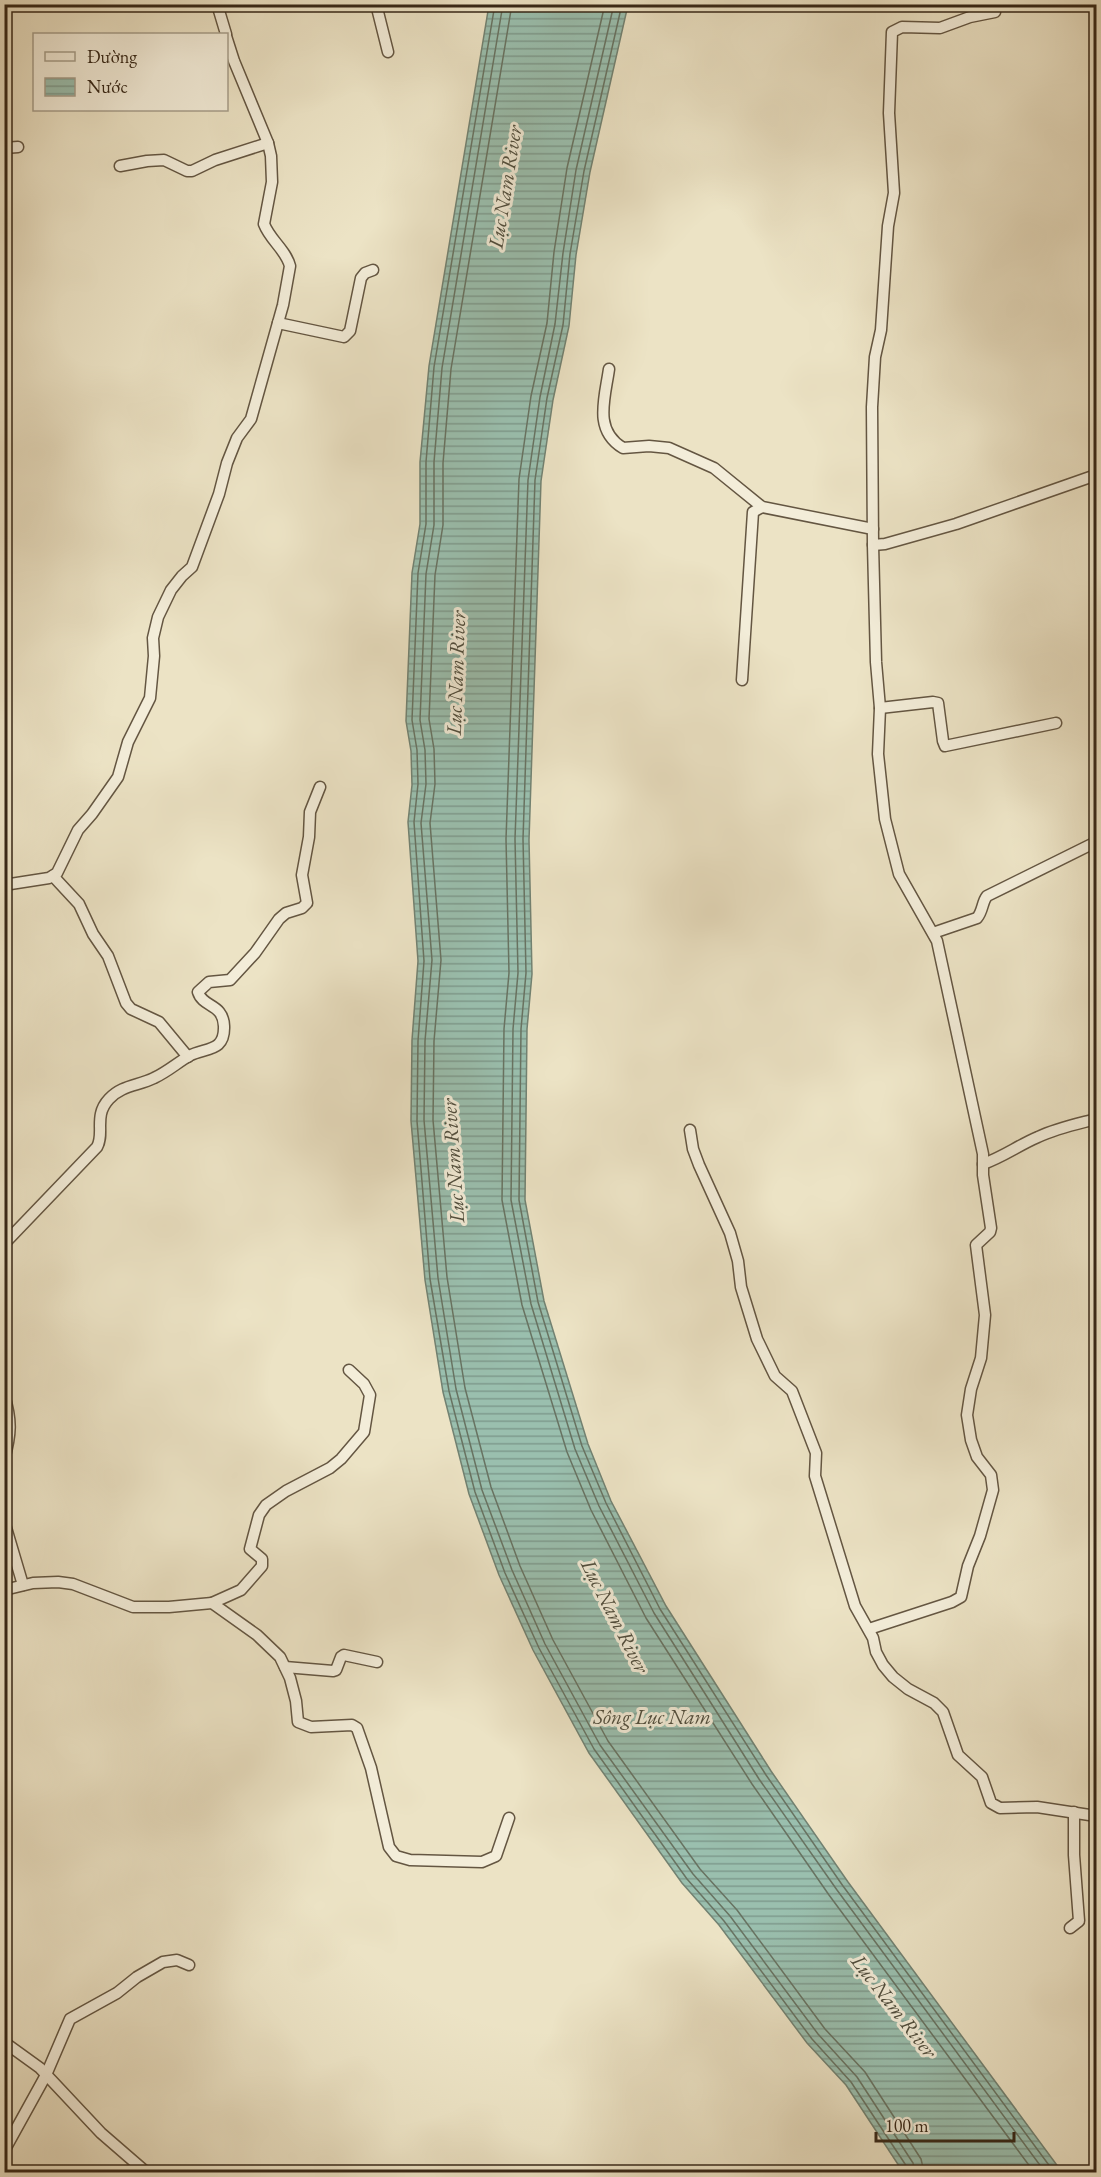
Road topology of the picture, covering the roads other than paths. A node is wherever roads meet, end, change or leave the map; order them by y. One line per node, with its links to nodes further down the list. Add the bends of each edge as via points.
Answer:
1 (217, 4): 4 (street)
2 (376, 4): 6 (street)
3 (995, 12): 16 (street, via 940,28 902,27 892,32 889,113 894,193 874,367)
4 (225, 33)
5 (228, 42): 7 (street)
6 (388, 52)
7 (268, 143): 10 (street, via 192,171 164,160); 12 (street, via 272,182 264,224 290,266)
8 (18, 147): 9 (street)
9 (4, 148)
10 (120, 166)
11 (373, 270): 12 (street, via 361,278 347,336)
12 (278, 323): 23 (street, via 251,419 237,438 227,463 201,547 192,567 171,590 158,617 150,698 128,742 118,777 78,830)
13 (609, 369): 15 (street, via 603,418 615,443 628,449 669,447 690,456 714,468)
14 (1096, 475): 17 (street, via 956,524)
15 (762, 507): 16 (street); 18 (street, via 753,512)
16 (873, 530): 17 (street)
17 (873, 545): 19 (street)
18 (742, 680)
19 (880, 708): 20 (street, via 938,704 945,746); 25 (street, via 878,754 891,847 899,874)
20 (1056, 723)
21 (320, 787): 26 (street, via 310,812 302,875 307,903 279,919 230,980 209,982 200,989 200,998 222,1016 223,1035 213,1048)
22 (1096, 842): 25 (street, via 987,896 977,918)
23 (54, 876): 24 (street); 26 (street, via 79,904 112,966 126,1003 159,1022)
24 (4, 885)
25 (933, 933): 29 (street, via 974,1106)
26 (188, 1057): 30 (street, via 154,1078 121,1088 109,1099 99,1121 97,1147)
27 (1096, 1119): 29 (street, via 1037,1137)
28 (690, 1130): 38 (street, via 699,1165 733,1241 741,1287 757,1339 775,1376 792,1391 816,1453 815,1476 826,1517 855,1606)
29 (983, 1164): 38 (street, via 991,1228 976,1245 985,1315 981,1358 967,1415 977,1457 992,1480 989,1508 961,1597)
30 (4, 1244)
31 (349, 1370): 37 (street, via 370,1395 364,1432 330,1468 285,1491 261,1510 250,1549 262,1559 262,1566 241,1590)
32 (4, 1395): 33 (street, via 11,1433)
33 (4, 1460)
34 (4, 1521): 35 (street)
35 (22, 1585): 36 (street); 37 (street, via 67,1582 124,1605 142,1608)
36 (4, 1590)
37 (212, 1603): 40 (street, via 257,1635)
38 (869, 1629): 41 (street, via 876,1652 893,1677 943,1712 958,1755 982,1777 991,1803 1000,1808 1037,1806)
39 (377, 1662): 40 (street, via 344,1655 333,1671)
40 (285, 1667): 43 (street, via 298,1722 311,1727 357,1728 371,1768 389,1846 396,1856 457,1862 491,1860 496,1856)
41 (1074, 1812): 42 (street); 44 (street, via 1079,1921)
42 (1096, 1816)
43 (509, 1818)
44 (1070, 1928)
45 (189, 1965): 47 (street, via 177,1960 163,1962 70,2019)
46 (4, 2042): 47 (street)
47 (46, 2075): 48 (street); 49 (street, via 101,2133)
48 (4, 2151)
49 (146, 2172)

